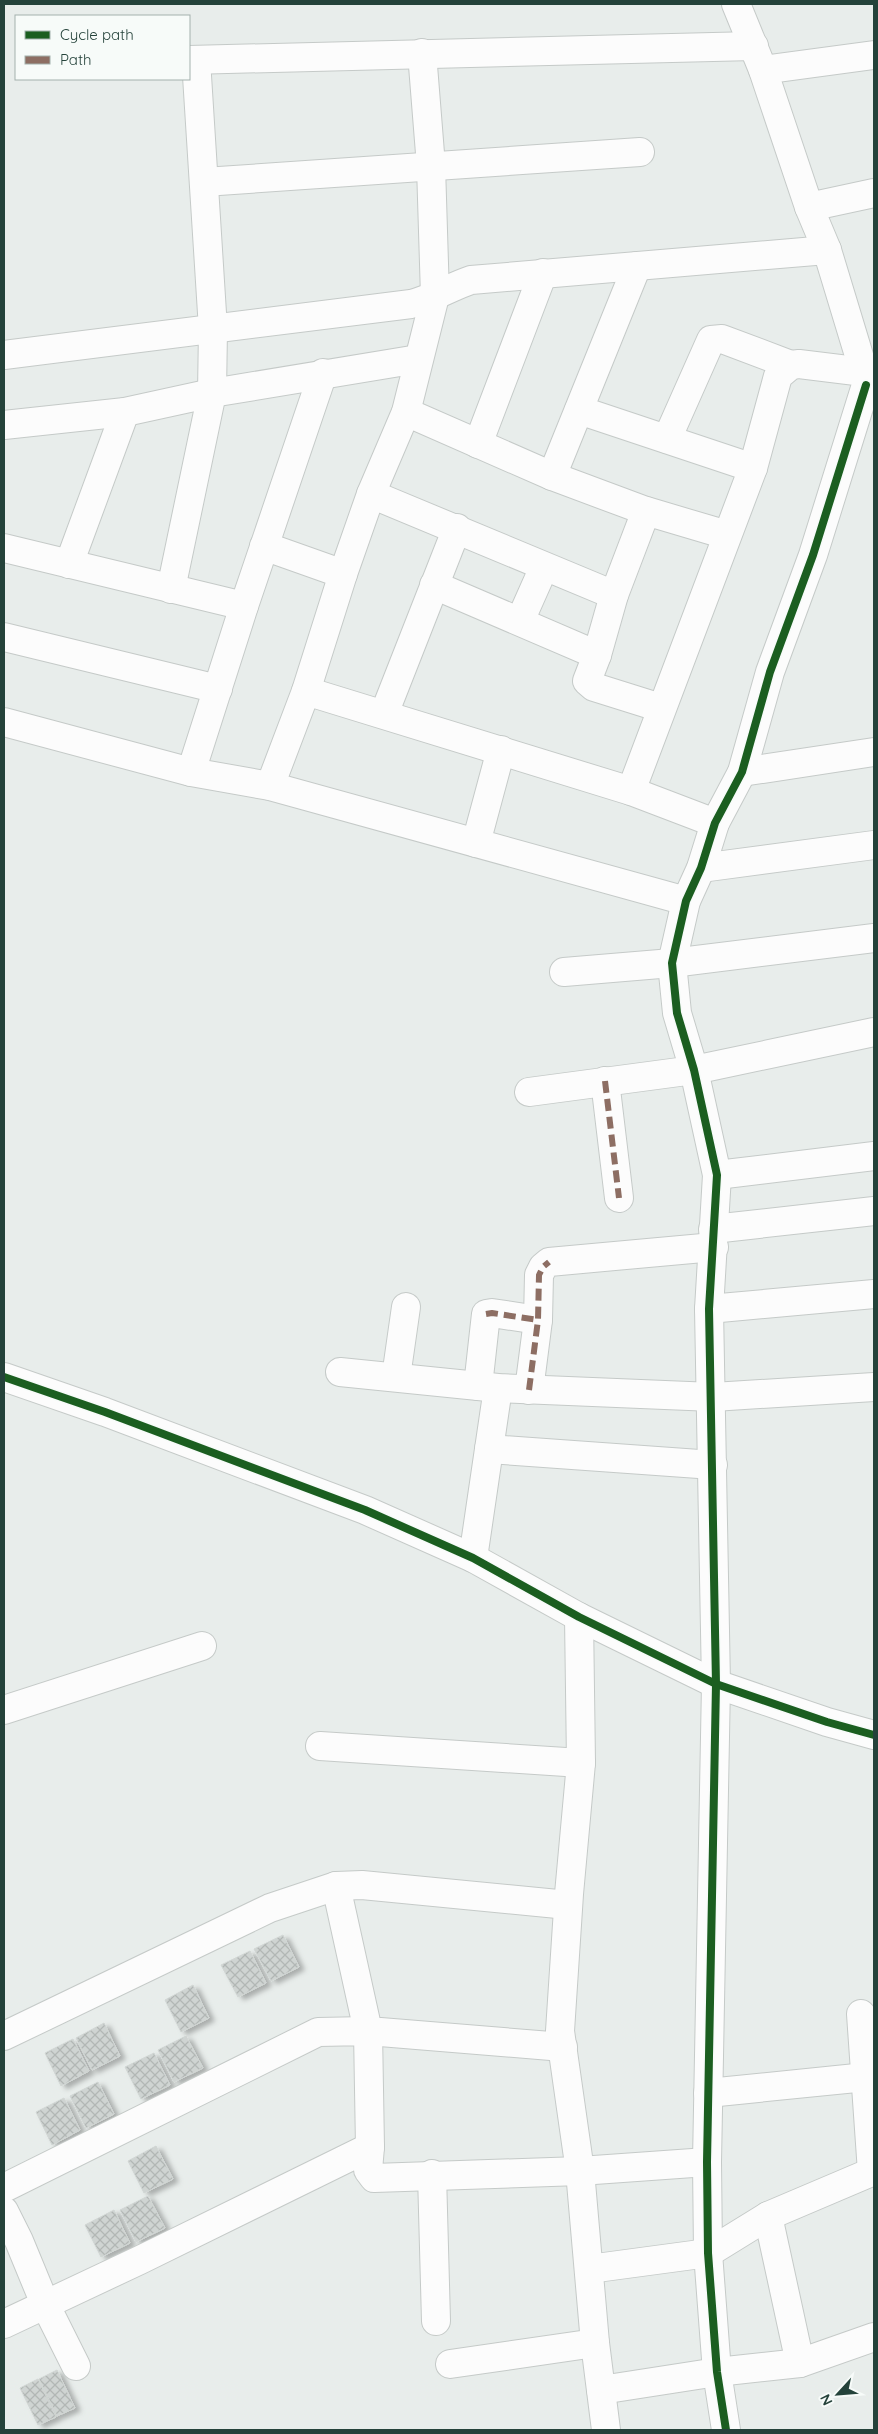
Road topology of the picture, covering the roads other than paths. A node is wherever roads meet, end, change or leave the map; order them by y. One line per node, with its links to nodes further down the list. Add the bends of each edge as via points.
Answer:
1 (736, 4): 4 (street)
2 (422, 53): 4 (street); 5 (street); 7 (street)
3 (874, 55): 4 (street)
4 (758, 58): 10 (street)
5 (192, 60): 8 (street)
6 (640, 152): 7 (street)
7 (431, 166): 8 (street); 14 (street)
8 (204, 182): 15 (street)
9 (874, 193): 10 (street)
10 (809, 207): 11 (street)
11 (827, 250): 12 (street); 20 (street)
12 (637, 266): 13 (street); 22 (street)
13 (543, 273): 14 (street, via 471,280); 28 (street)
14 (435, 296): 15 (street, via 411,304); 17 (street)
15 (212, 330): 16 (street); 21 (street)
16 (4, 355)
17 (418, 359): 19 (street); 24 (street)
18 (791, 365): 20 (street); 27 (street, via 722,339 711,340); 29 (street, via 778,376)
19 (323, 373): 21 (street); 35 (street)
20 (865, 379): 25 (street); 55 (street, via 813,555 770,672)
21 (212, 393): 23 (street); 41 (street)
22 (579, 410): 27 (street); 30 (street)
23 (125, 412): 26 (street); 37 (street)
24 (406, 412): 28 (street); 31 (street)
25 (874, 424)
26 (4, 425)
27 (667, 439): 29 (street)
28 (478, 444): 30 (street)
29 (752, 468): 34 (street)
30 (552, 476): 32 (street)
31 (372, 494): 33 (street); 39 (street)
32 (646, 511): 34 (street); 42 (street)
33 (457, 528): 38 (street); 40 (street)
34 (727, 535): 49 (street)
35 (264, 546): 39 (street); 43 (street)
36 (4, 548): 37 (street)
37 (69, 564): 41 (street)
38 (544, 567): 42 (street); 44 (street)
39 (343, 574): 48 (street)
40 (434, 585): 44 (street); 50 (street)
41 (172, 589): 43 (street)
42 (614, 595): 46 (street)
43 (244, 606): 47 (street)
44 (520, 622): 46 (street)
45 (4, 637): 47 (street)
46 (597, 655): 49 (street, via 587,676 590,685)
47 (218, 689): 54 (street)
48 (306, 691): 50 (street); 56 (street)
49 (661, 708): 57 (street)
50 (384, 714): 52 (street)
51 (4, 722): 54 (street)
52 (502, 750): 57 (street); 59 (street)
53 (874, 752): 55 (street)
54 (191, 772): 56 (street)
55 (742, 772): 58 (street)
56 (270, 786): 59 (street)
57 (631, 790): 58 (street)
58 (715, 823): 61 (street)
59 (476, 843): 62 (street)
60 (874, 845): 61 (street)
61 (701, 868): 62 (street)
62 (686, 901): 64 (street)
63 (874, 938): 64 (street)
64 (672, 964): 65 (street); 67 (street, via 677,1013)
65 (564, 972)
66 (874, 1032): 67 (street)
67 (694, 1070): 68 (street); 71 (street)
68 (605, 1082): 69 (street); 72 (street)
69 (529, 1092)
70 (874, 1156): 71 (street)
71 (717, 1175): 74 (street)
72 (619, 1198)
73 (874, 1211): 74 (street)
74 (714, 1238): 77 (street); 78 (street, via 549,1262 540,1275)
75 (874, 1294): 77 (street)
76 (406, 1307): 81 (street)
77 (709, 1309): 85 (street)
78 (538, 1320): 82 (street, via 486,1314); 84 (street)
79 (340, 1372): 81 (street)
80 (4, 1377): 88 (street, via 366,1510)
81 (396, 1377): 82 (street)
82 (488, 1387): 84 (street); 86 (street)
83 (874, 1387): 85 (street)
84 (529, 1390): 85 (street)
85 (713, 1397): 87 (street)
86 (489, 1449): 87 (street); 88 (street)
87 (713, 1464): 91 (street)
88 (473, 1558): 89 (street)
89 (580, 1617): 91 (street); 95 (street)
90 (202, 1646): 92 (street)
91 (716, 1684): 93 (street); 103 (street)
92 (4, 1710)
93 (874, 1735)
94 (320, 1746): 95 (street)
95 (581, 1762): 97 (street)
96 (336, 1886): 97 (street, via 362,1885); 99 (street); 100 (street, via 270,1908)
97 (568, 1905): 101 (street, via 560,2031)
98 (861, 2014): 102 (street)
99 (368, 2031): 101 (street); 104 (street); 109 (street, via 318,2032)
100 (4, 2036)
101 (562, 2047): 106 (street)
102 (866, 2077): 103 (street); 107 (street)
103 (708, 2093): 105 (street)
104 (370, 2147): 108 (street, via 368,2170 374,2178); 114 (street)
105 (707, 2162): 106 (street); 112 (street)
106 (580, 2171): 108 (street); 113 (street)
107 (873, 2172): 111 (street)
108 (432, 2174): 115 (street)
109 (4, 2188)
110 (4, 2211): 114 (street)
111 (768, 2216): 112 (street); 119 (street)
112 (708, 2253): 113 (street); 122 (street)
113 (589, 2269): 118 (street)
114 (45, 2304): 116 (street); 121 (street)
115 (436, 2321)
116 (4, 2324)
117 (874, 2337): 119 (street)
118 (595, 2343): 120 (street); 123 (street)
119 (800, 2363): 122 (street)
120 (450, 2364)
121 (76, 2366)
122 (717, 2372): 123 (street); 125 (street)
123 (601, 2390): 124 (street)
124 (606, 2430)
125 (726, 2430)

